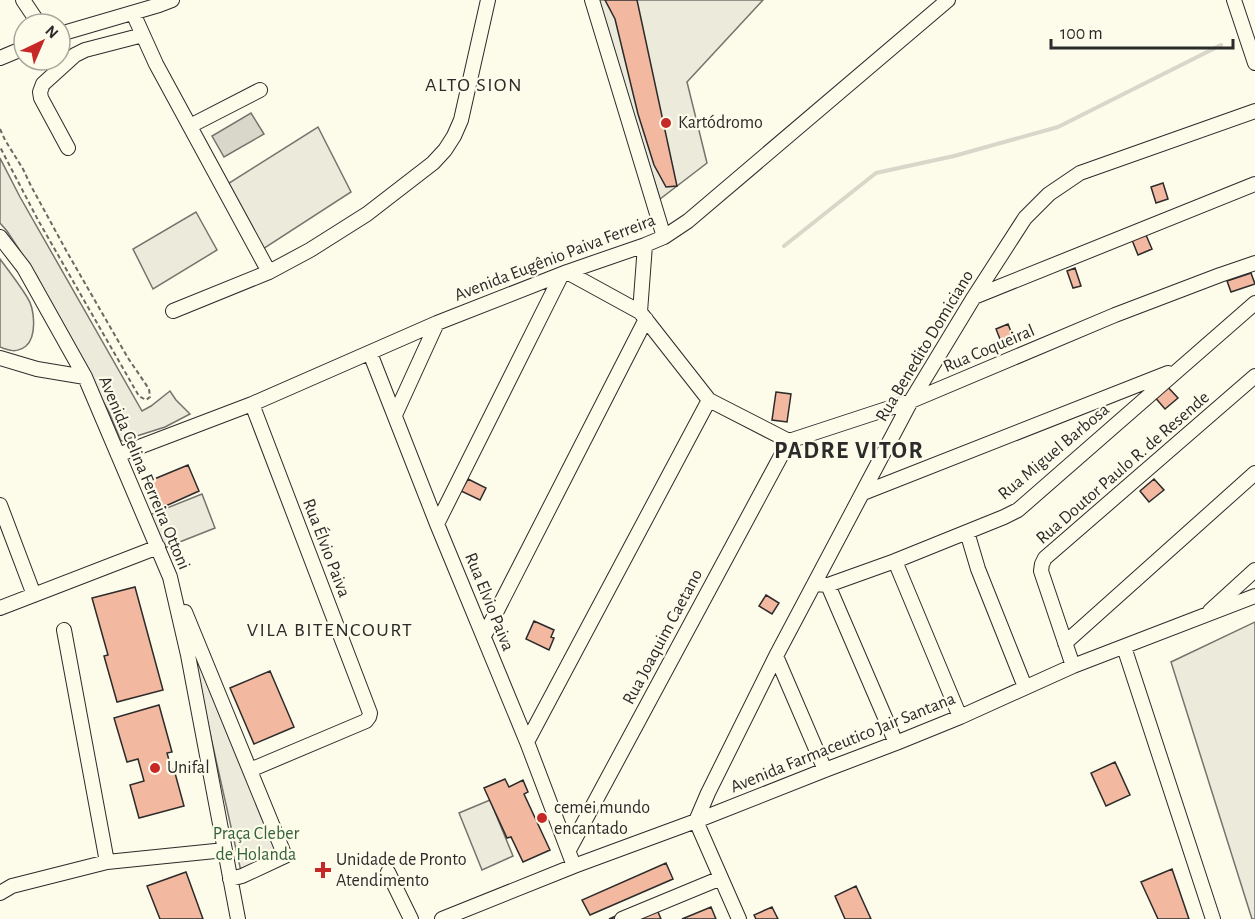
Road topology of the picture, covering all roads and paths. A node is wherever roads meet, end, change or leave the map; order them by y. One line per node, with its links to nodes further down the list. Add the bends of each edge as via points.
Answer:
1 (488, 0): 21 (street, via 461,120 445,150 367,214)
2 (591, 0): 18 (street)
3 (948, 0): 18 (street, Avenida Eugênio Paiva Ferreira, via 688,221)
4 (1234, 0): 9 (street)
5 (162, 2): 6 (street)
6 (133, 13): 7 (street); 8 (street)
7 (72, 31)
8 (143, 35): 12 (street); 15 (street, via 85,50 43,84 41,98)
9 (1255, 63)
10 (260, 90): 12 (street)
11 (1255, 111): 23 (street, Rua Benedito Domiciano, via 1080,174 1049,194 1025,218)
12 (190, 126): 21 (street)
13 (0, 129): 14 (path, via 149,389 150,398 146,400 136,391)
14 (0, 147)
15 (68, 148)
16 (1255, 184): 23 (street)
17 (0, 237): 32 (street, Avenida Celina Ferreira Ottoni, via 24,268)
18 (664, 237): 19 (street, Avenida Eugênio Paiva Ferreira)
19 (645, 245): 22 (street, Avenida Eugênio Paiva Ferreira); 26 (street)
20 (1255, 263): 34 (street, Rua Coqueiral, via 1115,315)
21 (269, 272): 25 (street)
22 (564, 273): 26 (street); 27 (street, Avenida Eugênio Paiva Ferreira); 42 (street)
23 (974, 297): 34 (street, Rua Benedito Domiciano)
24 (1255, 303): 30 (street, Rua Miguel Barbosa)
25 (173, 311)
26 (643, 316): 33 (street); 54 (street)
27 (436, 323): 28 (street, Avenida Eugênio Paiva Ferreira); 36 (street)
28 (370, 353): 35 (street, Avenida Eugênio Paiva Ferreira); 36 (street, Rua Elvio Paiva)
29 (0, 358): 32 (street)
30 (1177, 369): 40 (street); 43 (street, Rua Miguel Barbosa, via 1018,510)
31 (1255, 376): 55 (street, Rua Doutor Paulo R. de Resende, via 1045,558 1041,571)
32 (85, 377): 38 (street, Avenida Celina Ferreira Ottoni)
33 (709, 400): 37 (street); 61 (street)
34 (911, 401): 37 (street, Rua Coqueiral); 40 (street, Rua Benedito Domiciano)
35 (252, 404): 38 (street, Avenida Eugênio Paiva Ferreira); 63 (street, Rua Élvio Paiva, via 370,713 366,721)
36 (395, 415): 42 (street, Rua Elvio Paiva)
37 (789, 441): 67 (street, Rua Joaquim Caetano)
38 (118, 455): 44 (street, Avenida Celina Ferreira Ottoni)
39 (1255, 473): 55 (street)
40 (863, 493): 48 (street, Rua Benedito Domiciano)
41 (0, 505): 49 (street)
42 (437, 524): 54 (street, Rua Elvio Paiva)
43 (967, 532): 45 (street, Rua Miguel Barbosa); 59 (street)
44 (158, 547): 47 (street, Avenida Celina Ferreira Ottoni); 49 (street)
45 (895, 561): 48 (street, Rua Miguel Barbosa); 60 (street)
46 (1255, 570): 52 (street)
47 (170, 577): 63 (street); 66 (street, Avenida Celina Ferreira Ottoni)
48 (821, 585): 57 (street, Rua Benedito Domiciano); 62 (street)
49 (34, 595): 51 (street)
50 (1255, 596): 52 (street, Avenida Farmaceutico Jair Santana)
51 (0, 608)
52 (1204, 616): 56 (street, Avenida Farmaceutico Jair Santana)
53 (64, 630): 68 (street)
54 (484, 636): 61 (street, Rua Elvio Paiva)
55 (1065, 643): 58 (street, Rua Doutor Paulo R. de Resende)
56 (1124, 647): 58 (street, Avenida Farmaceutico Jair Santana); 79 (street)
57 (776, 656): 64 (street); 65 (street, Rua Benedito Domiciano)
58 (1073, 666): 59 (street, Avenida Farmaceutico Jair Santana)
59 (1025, 687): 60 (street, Avenida Farmaceutico Jair Santana)
60 (960, 717): 62 (street, Avenida Farmaceutico Jair Santana)
61 (527, 742): 67 (street, Rua Elvio Paiva)
62 (896, 743): 64 (street, Avenida Farmaceutico Jair Santana)
63 (250, 770): 72 (street, via 285,856)
64 (825, 770): 65 (street, Avenida Farmaceutico Jair Santana)
65 (696, 821): 69 (street, Avenida Farmaceutico Jair Santana); 71 (street)
66 (225, 850): 68 (street); 72 (street, Avenida Celina Ferreira Ottoni)
67 (569, 850): 69 (street, Rua Elvio Paiva)
68 (107, 862): 73 (street, via 12,886)
69 (574, 866): 76 (street, Avenida Farmaceutico Jair Santana)
70 (388, 872): 75 (street)
71 (721, 878): 77 (street); 78 (street)
72 (230, 879): 74 (street, Avenida Celina Ferreira Ottoni)
73 (0, 893)
74 (238, 919)
75 (411, 919)
76 (442, 919)
77 (622, 919)
78 (739, 919)
79 (1214, 919)

